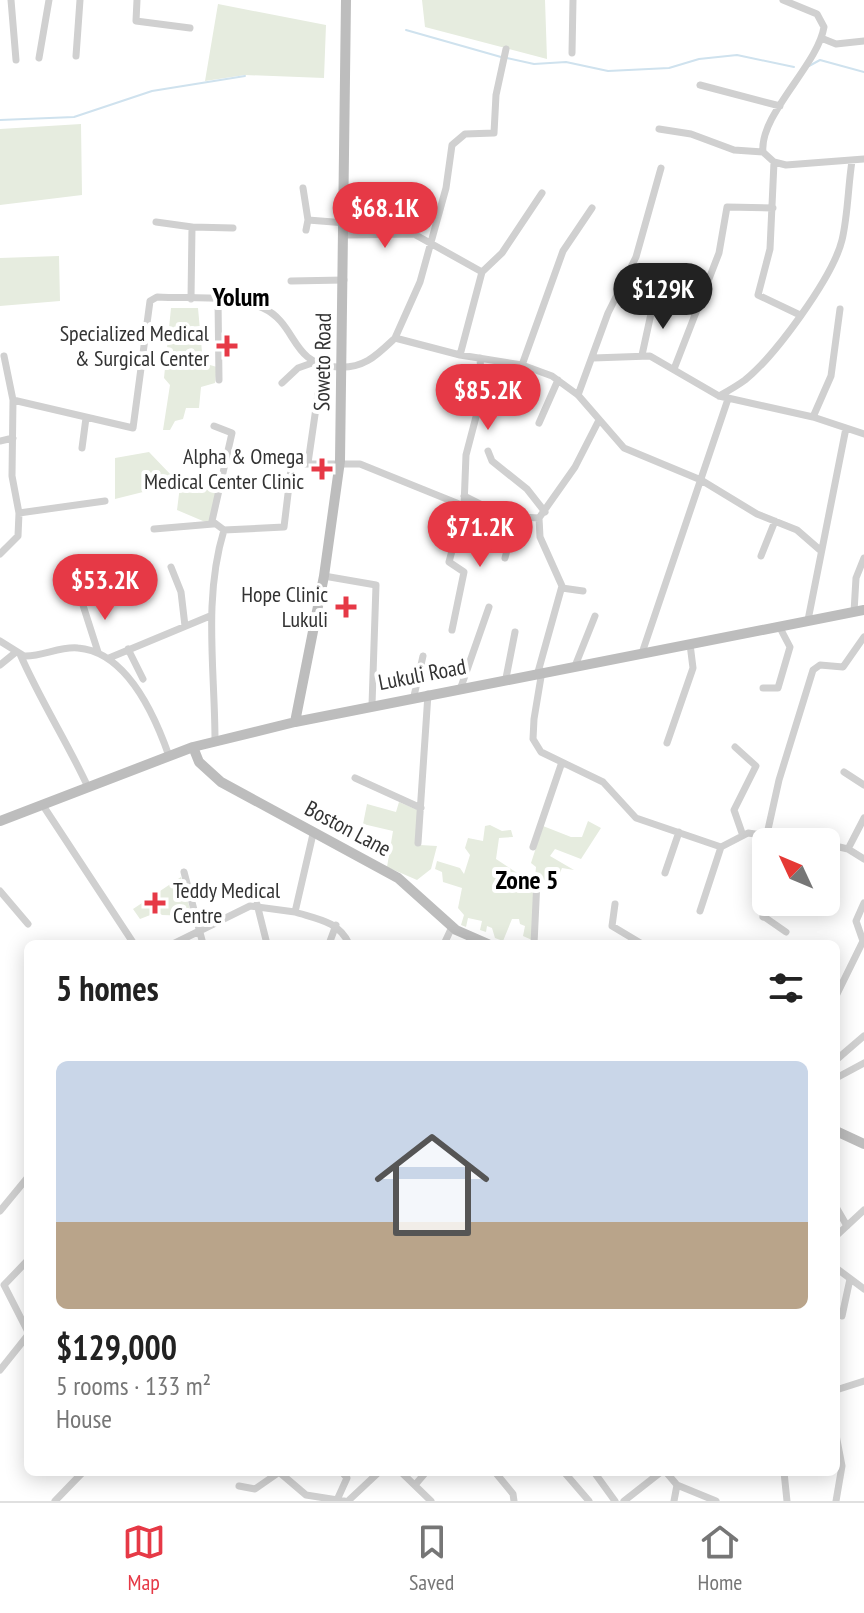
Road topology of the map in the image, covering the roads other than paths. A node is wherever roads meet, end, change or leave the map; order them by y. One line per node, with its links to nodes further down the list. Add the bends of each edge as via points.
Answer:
1 (11, 0): 15 (street)
2 (49, 0): 14 (street)
3 (80, 0): 13 (street)
4 (137, 0): 8 (street, via 136,21)
5 (346, 0): 32 (street, Soweto Road)
6 (573, 0): 12 (street)
7 (783, 0): 9 (street, via 821,17)
8 (190, 28)
9 (821, 38): 10 (street, via 836,44); 17 (street)
10 (864, 41)
11 (506, 49): 34 (street, via 495,129 491,134 465,134 452,145)
12 (572, 53)
13 (76, 56)
14 (39, 58)
15 (16, 60)
16 (700, 85): 17 (street)
17 (780, 106): 19 (street)
18 (659, 129): 19 (street, via 734,150)
19 (763, 152): 22 (street)
20 (864, 159): 21 (street)
21 (852, 161): 22 (street); 42 (street, via 839,250)
22 (774, 162): 27 (street)
23 (661, 168): 48 (street, via 636,257 611,305)
24 (303, 188): 28 (street)
25 (542, 193): 35 (street, via 502,253)
26 (592, 208): 50 (street, via 563,251)
27 (773, 208): 42 (street, via 770,249 758,295); 52 (street, via 727,207 719,253)
28 (308, 220): 32 (street); 33 (street)
29 (156, 222): 30 (street)
30 (192, 227): 31 (street); 38 (street)
31 (233, 228)
32 (346, 229): 34 (street, via 414,234); 36 (street, Soweto Road)
33 (306, 230)
34 (430, 244): 35 (street); 43 (street)
35 (482, 272): 44 (street)
36 (344, 280): 37 (street); 51 (street, Soweto Road)
37 (291, 281)
38 (191, 299): 39 (street); 63 (street, via 150,301 133,428)
39 (218, 300): 49 (street, via 268,311); 53 (street)
40 (654, 300): 45 (street)
41 (840, 309): 62 (street, via 833,368)
42 (800, 315): 59 (street, via 748,377)
43 (395, 338): 44 (street); 51 (street, via 370,361)
44 (460, 355): 47 (street)
45 (642, 355): 48 (street); 52 (street)
46 (4, 356): 60 (street)
47 (480, 358): 50 (street); 76 (street, via 482,394 466,455)
48 (593, 358): 58 (street)
49 (312, 363): 51 (street); 55 (street)
50 (522, 365): 54 (street)
51 (342, 368): 73 (street, Soweto Road)
52 (674, 369): 59 (street)
53 (219, 380)
54 (558, 380): 58 (street); 65 (street)
55 (282, 383)
56 (318, 394): 74 (street)
57 (0, 395): 60 (street)
58 (578, 395): 64 (street)
59 (719, 396): 61 (street)
60 (12, 398): 63 (street); 69 (street)
61 (728, 399): 62 (street); 75 (street)
62 (813, 417): 67 (street)
63 (86, 418): 71 (street)
64 (598, 422): 75 (street, via 624,448); 80 (street)
65 (539, 423)
66 (214, 426): 83 (street, via 232,433)
67 (846, 428): 68 (street); 86 (street)
68 (864, 434)
69 (13, 438): 70 (street); 79 (street, via 12,476)
70 (0, 441)
71 (82, 448)
72 (488, 451): 80 (street, via 492,461 527,489)
73 (340, 461): 74 (street); 78 (street, via 360,464); 92 (street, Soweto Road)
74 (308, 463): 85 (street, via 291,469 282,529)
75 (701, 480): 82 (street); 111 (street)
76 (464, 496): 78 (street); 81 (street)
77 (105, 501): 79 (street)
78 (464, 506): 103 (street, via 449,562 464,572)
79 (19, 513): 87 (street, via 18,536)
80 (542, 515): 81 (street); 93 (street, via 540,537)
81 (515, 519): 89 (street)
82 (775, 521): 86 (street, via 801,532); 88 (street)
83 (213, 524): 84 (street); 85 (street)
84 (154, 529)
85 (224, 530): 98 (street)
86 (820, 550): 100 (street)
87 (0, 554)
88 (761, 556)
89 (505, 558)
90 (864, 558): 97 (street, via 856,578)
91 (171, 567): 101 (street)
92 (324, 576): 123 (street, via 373,582 377,587); 124 (street, Soweto Road)
93 (562, 588): 94 (street); 116 (street)
94 (583, 591)
95 (80, 596): 109 (street)
96 (489, 607): 119 (street)
97 (859, 611): 100 (street, Lukuli Road)
98 (210, 616): 101 (street); 125 (street)
99 (595, 616): 115 (street)
100 (808, 620): 102 (street, Lukuli Road)
101 (185, 626): 108 (street)
102 (779, 626): 107 (street, Lukuli Road); 120 (street, via 790,647 778,688)
103 (452, 630)
104 (515, 632): 117 (street)
105 (864, 637): 139 (street, via 843,667 820,665 813,670)
106 (0, 641): 110 (street)
107 (690, 644): 111 (street, Lukuli Road); 126 (street, via 693,668)
108 (128, 649): 113 (street); 118 (street)
109 (98, 652): 110 (street, via 77,647); 113 (street)
110 (18, 653): 114 (street); 133 (street)
111 (642, 653): 115 (street, Lukuli Road)
112 (423, 656): 122 (street)
113 (109, 658): 129 (street, via 157,723)
114 (0, 665)
115 (575, 666): 116 (street, Lukuli Road)
116 (540, 672): 117 (street, Lukuli Road); 130 (street, via 533,739 541,752)
117 (506, 678): 119 (street, Lukuli Road)
118 (143, 679)
119 (461, 687): 121 (street, Lukuli Road)
120 (763, 688)
121 (428, 693): 122 (street, Lukuli Road); 136 (street)
122 (414, 696): 123 (street, Lukuli Road)
123 (372, 705): 124 (street, Lukuli Road)
124 (295, 722): 125 (street, Lukuli Road)
125 (215, 741): 127 (street, Lukuli Road)
126 (667, 743)
127 (193, 747): 129 (street, Lukuli Road); 143 (street, Boston Lane, via 199,762 221,782)
128 (735, 747): 141 (street, via 756,766 734,810)
129 (169, 756): 133 (street, Lukuli Road)
130 (561, 765): 140 (street, via 603,782 636,818); 145 (street)
131 (844, 772): 134 (street)
132 (355, 778): 136 (street)
133 (87, 785): 135 (street, Lukuli Road)
134 (864, 785)
135 (42, 804): 138 (street, Lukuli Road); 165 (street)
136 (421, 808): 144 (street)
137 (864, 818): 148 (street)
138 (0, 821)
139 (768, 828)
140 (679, 832): 146 (street); 151 (street)
141 (742, 833): 142 (street); 146 (street)
142 (752, 833)
143 (313, 834): 158 (street); 162 (street, Boston Lane, via 398,878)
144 (418, 843)
145 (533, 847)
146 (721, 847): 157 (street)
147 (840, 847): 148 (street)
148 (848, 849): 149 (street)
149 (864, 859)
150 (184, 872): 163 (street)
151 (665, 873)
152 (537, 880): 173 (street)
153 (0, 891): 160 (street)
154 (864, 903): 175 (street, via 856,921 863,941)
155 (257, 904): 158 (street); 163 (street); 168 (street)
156 (615, 904): 174 (street, via 612,926)
157 (700, 911)
158 (295, 912): 161 (street)
159 (764, 916): 164 (street)
160 (28, 924)
161 (336, 925): 169 (street); 170 (street)
162 (452, 927): 171 (street); 172 (street, Boston Lane)
163 (199, 930): 166 (street); 167 (street)
164 (786, 932)
165 (131, 940)
166 (180, 940)
167 (202, 940)
168 (266, 940)
169 (330, 940)
170 (346, 940)
171 (446, 940)
172 (480, 940)
173 (534, 940)
174 (635, 940)
175 (840, 985)
176 (864, 1036): 177 (street)
177 (840, 1057)
178 (864, 1063): 179 (street)
179 (840, 1075)
180 (840, 1133): 181 (street)
181 (864, 1144)
182 (24, 1182): 184 (street)
183 (864, 1210): 186 (street)
184 (0, 1211)
185 (840, 1214): 186 (street)
186 (847, 1226): 187 (street)
187 (840, 1232)
188 (24, 1264): 193 (street, via 4,1285)
189 (840, 1271): 190 (street)
190 (850, 1279): 191 (street); 192 (street)
191 (864, 1289)
192 (842, 1316)
193 (24, 1325)
194 (24, 1338): 195 (street)
195 (0, 1370)
196 (864, 1381): 197 (street)
197 (840, 1389)
198 (840, 1456): 228 (street)
199 (79, 1476): 217 (street)
200 (274, 1476): 214 (street, via 255,1489)
201 (282, 1476): 215 (street)
202 (345, 1476): 216 (street)
203 (374, 1476): 219 (street)
204 (405, 1476): 212 (street)
205 (423, 1476): 212 (street)
206 (498, 1476): 221 (street)
207 (567, 1476): 222 (street)
208 (597, 1476): 223 (street)
209 (658, 1476): 224 (street)
210 (667, 1476): 213 (street)
211 (784, 1476): 227 (street)
212 (415, 1485): 220 (street)
213 (677, 1485): 225 (street); 226 (street)
214 (239, 1486)
215 (297, 1491): 216 (street); 218 (street)
216 (337, 1500): 219 (street)
217 (55, 1501)
218 (291, 1501)
219 (346, 1501)
220 (431, 1501)
221 (514, 1501)
222 (589, 1501)
223 (615, 1501)
224 (624, 1501)
225 (674, 1501)
226 (716, 1501)
227 (787, 1501)
228 (836, 1501)

